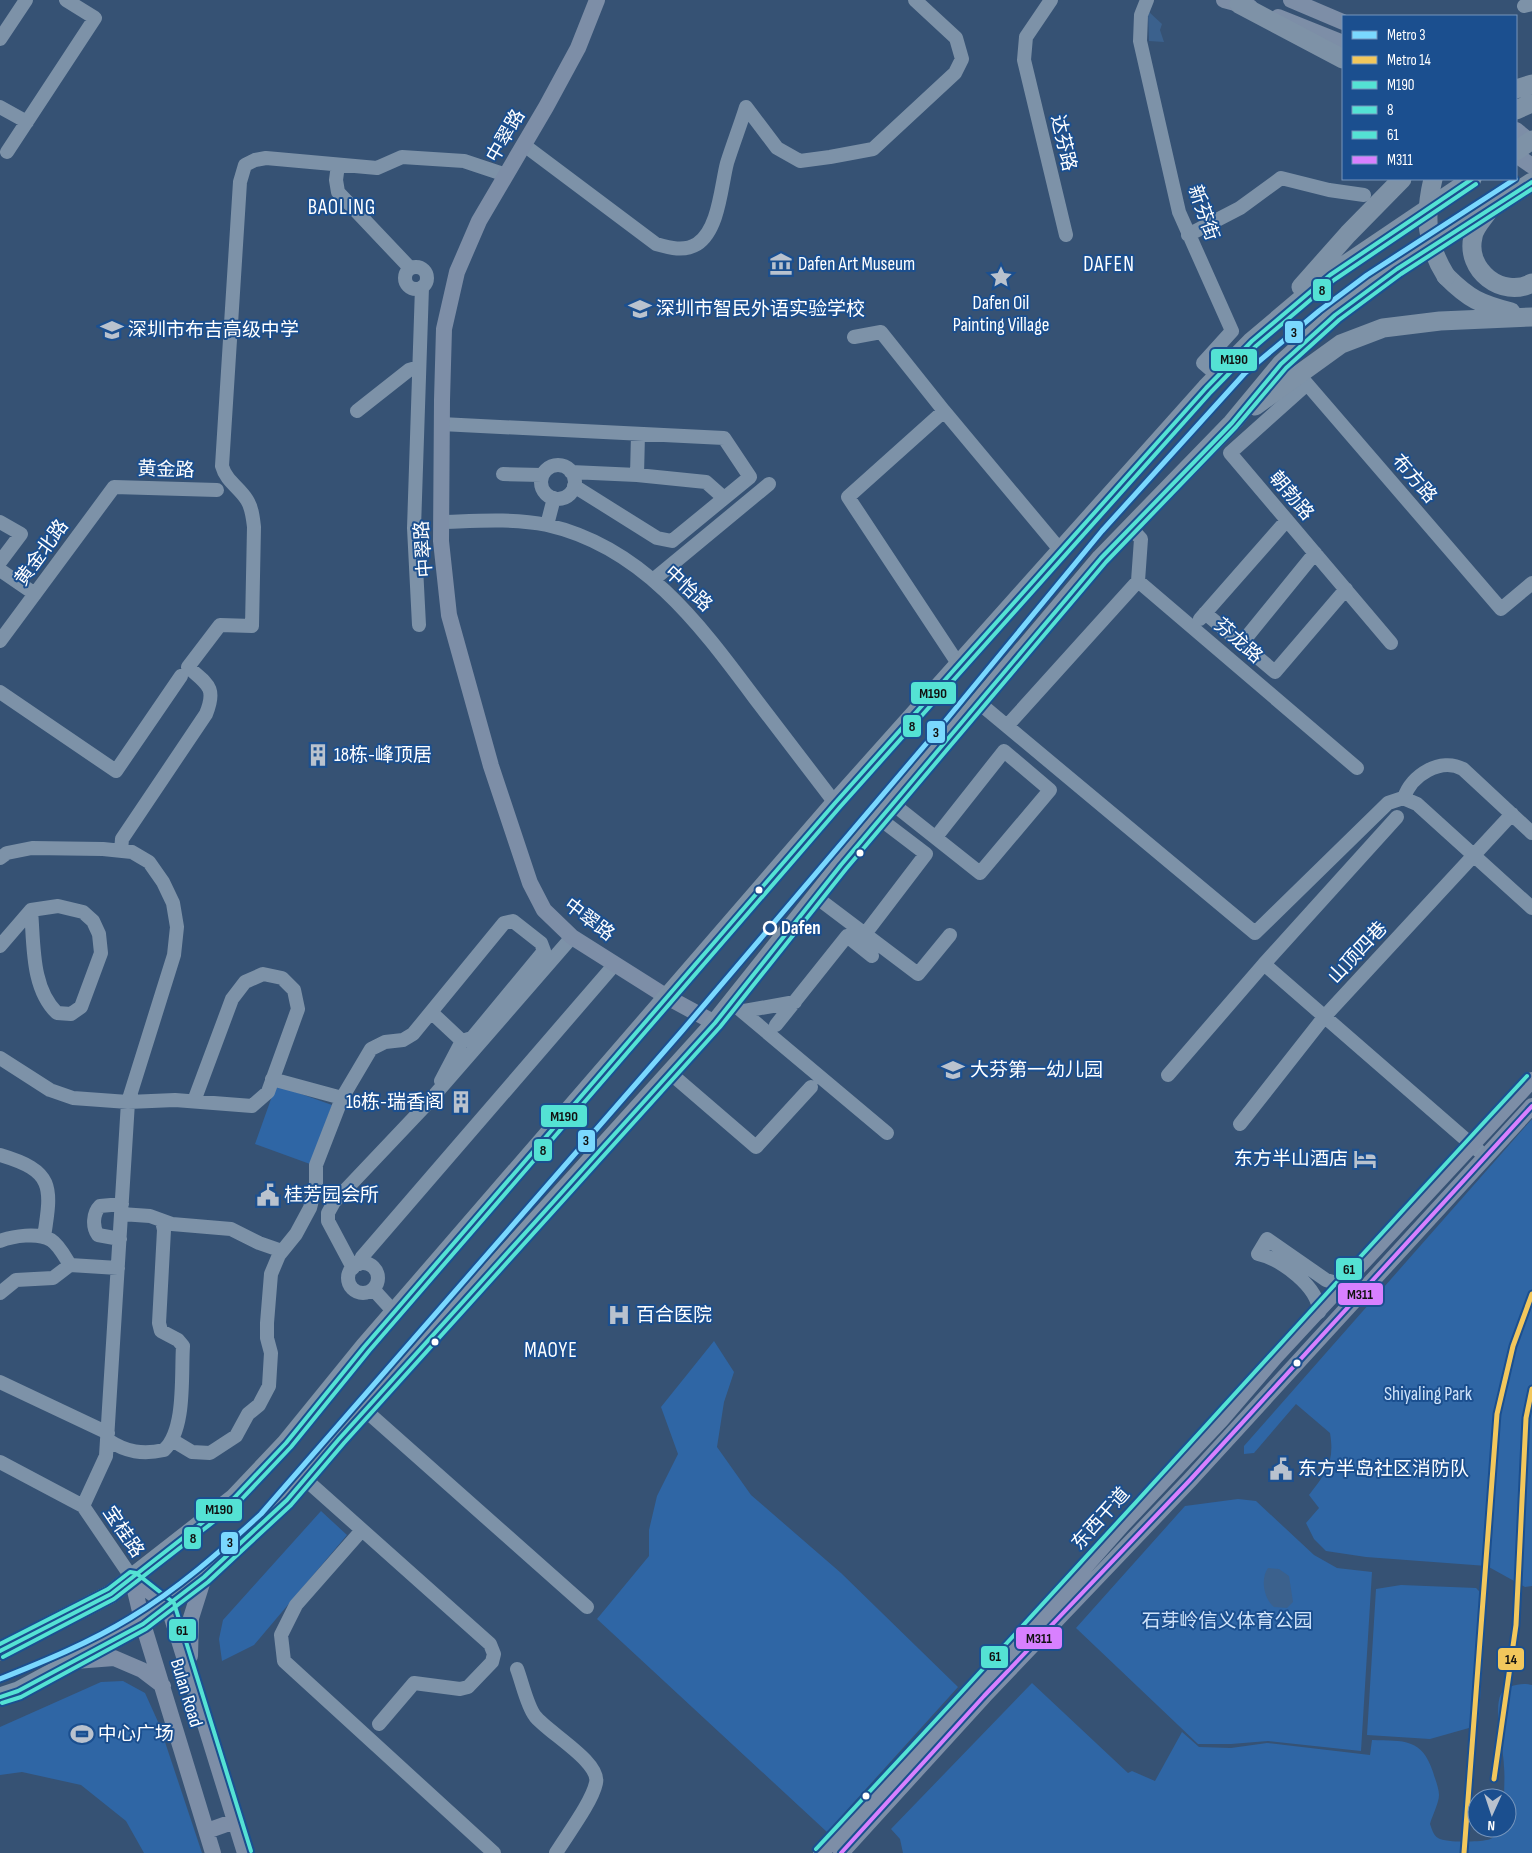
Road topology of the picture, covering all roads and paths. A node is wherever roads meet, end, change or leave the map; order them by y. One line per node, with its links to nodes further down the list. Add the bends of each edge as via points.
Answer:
1 (26, 0): 10 (street)
2 (66, 0): 20 (street, via 96,18)
3 (597, 0): 23 (main road, 中翠路, via 578,48)
4 (915, 0): 23 (street, via 956,38 962,59 956,73 873,149 830,158 800,161 777,148 746,107 710,231 699,244 687,249 656,244)
5 (1051, 0): 37 (street, 达芬路, via 1026,37 1024,60)
6 (1147, 0): 38 (street, 新芬街, via 1141,15 1140,41 1179,212)
7 (1291, 0): 9 (main road)
8 (1231, 2): 11 (main road, via 1266,12); 12 (highway)
9 (1342, 22)
10 (0, 39)
11 (1342, 43)
12 (1342, 58)
13 (1532, 76): 14 (highway)
14 (1517, 78)
15 (1532, 84): 16 (highway)
16 (1517, 89)
17 (1532, 103): 19 (highway)
18 (0, 107): 20 (street)
19 (1517, 110)
20 (27, 122): 25 (street)
21 (1517, 131): 22 (main road)
22 (1532, 142): 24 (highway, bridge)
23 (524, 145): 29 (main road, 中翠路)
24 (1517, 150)
25 (7, 152)
26 (1517, 156): 28 (main road)
27 (338, 165): 29 (street, via 377,168 402,158 422,158 480,164); 44 (street, via 338,192 410,268 406,282 411,287 422,288); 96 (street, via 266,158 255,160 242,172 222,466 225,477 247,500 252,512 252,626 220,625 188,667 208,685 212,701 122,839)
28 (1532, 166)
29 (506, 175): 50 (main road, 中翠路, via 479,221 457,272 444,329)
30 (1401, 180): 42 (highway, via 1348,234)
31 (1433, 180): 41 (highway, bridge, via 1427,213 1429,236 1434,257 1446,276 1482,305)
32 (1441, 180): 39 (highway, via 1354,250)
33 (1471, 180): 39 (highway)
34 (1532, 182): 36 (highway)
35 (1364, 195): 38 (street, via 1281,178 1240,208)
36 (1492, 208): 40 (highway, via 1473,237 1474,258 1483,276 1494,284); 49 (highway, via 1397,269 1335,314 1282,364)
37 (1066, 235)
38 (1188, 235): 45 (street, 新芬街, via 1232,331 1203,363)
39 (1330, 275): 42 (highway)
40 (1532, 283)
41 (1532, 316): 46 (highway, via 1383,328 1341,344)
42 (1260, 335): 45 (highway)
43 (854, 337): 48 (street, via 881,332)
44 (419, 367): 47 (street, via 409,370); 77 (street, via 414,528)
45 (1218, 376): 67 (highway)
46 (1303, 379): 49 (highway); 62 (street, 朝勃路, via 1230,453); 73 (street, 布方路, via 1501,609)
47 (357, 411)
48 (944, 411): 67 (street); 82 (street, via 848,497)
49 (1232, 423): 66 (highway)
50 (441, 424): 51 (street); 64 (main road, 中翠路)
51 (638, 434): 55 (street); 61 (street, via 724,438 750,476)
52 (571, 472): 54 (street, via 566,467 554,466); 55 (street); 57 (street)
53 (502, 474): 54 (street)
54 (542, 475): 60 (street, via 545,493)
55 (637, 475): 61 (street, via 706,482)
56 (769, 484): 71 (street)
57 (574, 486): 60 (street, via 568,496); 61 (street, via 657,538 672,541)
58 (114, 487): 59 (street, 黄金路); 75 (street, 黄金北路)
59 (217, 490)
60 (554, 498): 65 (street)
61 (724, 498)
62 (1287, 520): 68 (street, 朝勃路); 76 (street)
63 (0, 522): 69 (street, via 21,534)
64 (441, 522): 65 (street, 中怡路, via 499,520); 104 (main road, 中翠路, via 449,615 491,766 530,883 544,910)
65 (547, 526): 71 (street, 中怡路, via 599,544)
66 (1130, 527): 72 (street, via 1142,539); 85 (highway)
67 (1061, 551): 82 (highway)
68 (1315, 553): 74 (street, 朝勃路); 81 (street)
69 (0, 562)
70 (0, 570): 75 (street)
71 (653, 580): 89 (street, 中怡路, via 702,628)
72 (1138, 581): 78 (street, 芬龙路); 86 (street)
73 (1532, 583)
74 (1346, 589): 80 (street, 朝勃路); 81 (street, via 1275,672)
75 (35, 594): 79 (street, 黄金北路)
76 (1205, 613): 78 (street); 81 (street)
77 (419, 625)
78 (1193, 626): 87 (street, 芬龙路)
79 (2, 635)
80 (1391, 643)
81 (1241, 644)
82 (958, 665): 89 (highway)
83 (181, 676): 84 (street, via 116,770)
84 (0, 692)
85 (978, 702): 86 (street); 90 (highway)
86 (1007, 726): 88 (street, via 1255,932 1388,803)
87 (1357, 768)
88 (1404, 798): 91 (street, via 1425,771 1456,765); 97 (street, via 1417,804)
89 (835, 803): 109 (highway)
90 (892, 804): 93 (highway); 95 (street)
91 (1512, 814): 94 (street); 97 (street, 山顶四巷)
92 (1397, 818): 108 (street)
93 (880, 819): 99 (highway); 102 (street, via 926,854)
94 (1532, 833)
95 (936, 837): 95 (street, via 980,874 1050,790 1004,751)
96 (121, 851): 98 (street, via 32,848 7,853); 126 (street, via 132,852 149,862 164,882 174,903 177,927 174,955)
97 (1474, 855): 100 (street); 113 (street, 山顶四巷)
98 (0, 858)
99 (816, 897): 102 (street); 111 (highway)
100 (1532, 908)
101 (31, 910): 101 (street, via 38,981 46,1003 57,1013 71,1014 81,1007 101,953 99,934 93,921 83,912 58,906); 105 (street)
102 (865, 934): 103 (street, via 918,974)
103 (950, 935)
104 (572, 937): 107 (main road, 中翠路); 124 (street)
105 (0, 946)
106 (872, 956): 110 (street, via 847,936)
107 (615, 964): 109 (main road, 中翠路); 140 (street)
108 (1264, 964): 113 (street); 119 (street)
109 (667, 997): 114 (main road, 中翠路); 145 (highway)
110 (794, 1002): 111 (street); 115 (street)
111 (738, 1007): 114 (highway); 129 (street)
112 (431, 1012): 116 (street); 116 (street, via 508,921 513,921 541,943 544,951 541,956 472,1038); 123 (street, via 413,1034 371,1050)
113 (1325, 1016): 128 (street, 山顶四巷); 130 (street)
114 (715, 1023): 118 (highway)
115 (776, 1025)
116 (462, 1041): 124 (street)
117 (0, 1058): 126 (street, via 62,1095)
118 (670, 1073): 122 (street, via 756,1147); 148 (highway)
119 (1168, 1075)
120 (272, 1079): 123 (street); 125 (street, via 268,1092 252,1106); 125 (street, via 298,1009 294,990 282,978 263,974 245,982 232,999)
121 (1532, 1080): 130 (main road, 东西干道)
122 (811, 1087)
123 (342, 1098): 138 (street, via 316,1165 316,1184 310,1208)
124 (431, 1099): 140 (street, via 334,1202 328,1213 332,1232)
125 (194, 1101): 126 (street)
126 (128, 1102): 133 (street)
127 (1532, 1106): 132 (main road, 东西干道)
128 (1240, 1124)
129 (887, 1133)
130 (1473, 1145): 132 (street); 142 (main road, 东西干道)
131 (0, 1155): 135 (street, via 34,1167 44,1177 48,1201)
132 (1486, 1156): 174 (main road, 东西干道, via 1190,1480 984,1696)
133 (122, 1209): 134 (street); 136 (street); 136 (street, via 100,1206 96,1210 94,1224 98,1235)
134 (162, 1221): 138 (street, via 231,1229); 150 (street, via 159,1323 161,1331 183,1346 178,1421)
135 (44, 1237): 137 (street, via 10,1237); 139 (street, via 56,1244)
136 (120, 1238): 141 (street)
137 (0, 1242)
138 (282, 1252): 150 (street, via 271,1274 267,1338 269,1386 260,1405 248,1414 236,1436 210,1453 192,1452)
139 (70, 1265): 141 (street); 144 (street, via 53,1278 16,1280)
140 (356, 1266): 143 (street, via 369,1265 376,1271 378,1280); 143 (street, via 348,1280 352,1288 361,1293)
141 (118, 1268): 149 (street)
142 (1343, 1285): 146 (main road, 东西干道); 146 (street, via 1326,1280 1267,1239 1258,1254 1279,1261 1306,1285 1316,1296)
143 (373, 1289): 145 (street)
144 (0, 1293)
145 (394, 1312): 156 (highway, via 286,1443 234,1498)
146 (1319, 1312): 173 (main road, 东西干道)
147 (0, 1382): 149 (street)
148 (365, 1410): 152 (highway); 158 (street)
149 (108, 1436): 150 (street, via 119,1448 135,1452 164,1450); 153 (street, via 106,1456)
150 (172, 1440)
151 (0, 1462): 153 (street)
152 (305, 1479): 154 (street); 155 (highway, via 287,1500)
153 (83, 1506): 156 (street, 宝桂路)
154 (362, 1530): 166 (street, via 490,1644 494,1654 492,1662 468,1687 460,1689 414,1683); 171 (street, via 296,1606 281,1635 284,1661)
155 (204, 1577): 157 (highway); 163 (main road, via 190,1618)
156 (132, 1578): 157 (main road); 159 (main road, Bulan Road); 160 (highway, via 102,1599)
157 (168, 1605): 159 (highway); 163 (main road, Bulan Road)
158 (587, 1607)
159 (144, 1624): 161 (highway); 164 (main road, Bulan Road)
160 (0, 1651)
161 (76, 1661): 164 (main road, via 114,1658 142,1670); 165 (highway)
162 (517, 1669): 172 (street, via 534,1716 596,1774 592,1793)
163 (190, 1671): 167 (main road, Bulan Road)
164 (163, 1686): 168 (main road, Bulan Road)
165 (0, 1697)
166 (380, 1724)
167 (235, 1821): 168 (main road); 170 (main road, Bulan Road)
168 (207, 1831): 169 (main road, Bulan Road)
169 (214, 1853)
170 (245, 1853)
171 (494, 1853)
172 (556, 1853)
173 (821, 1853)
174 (841, 1853)

